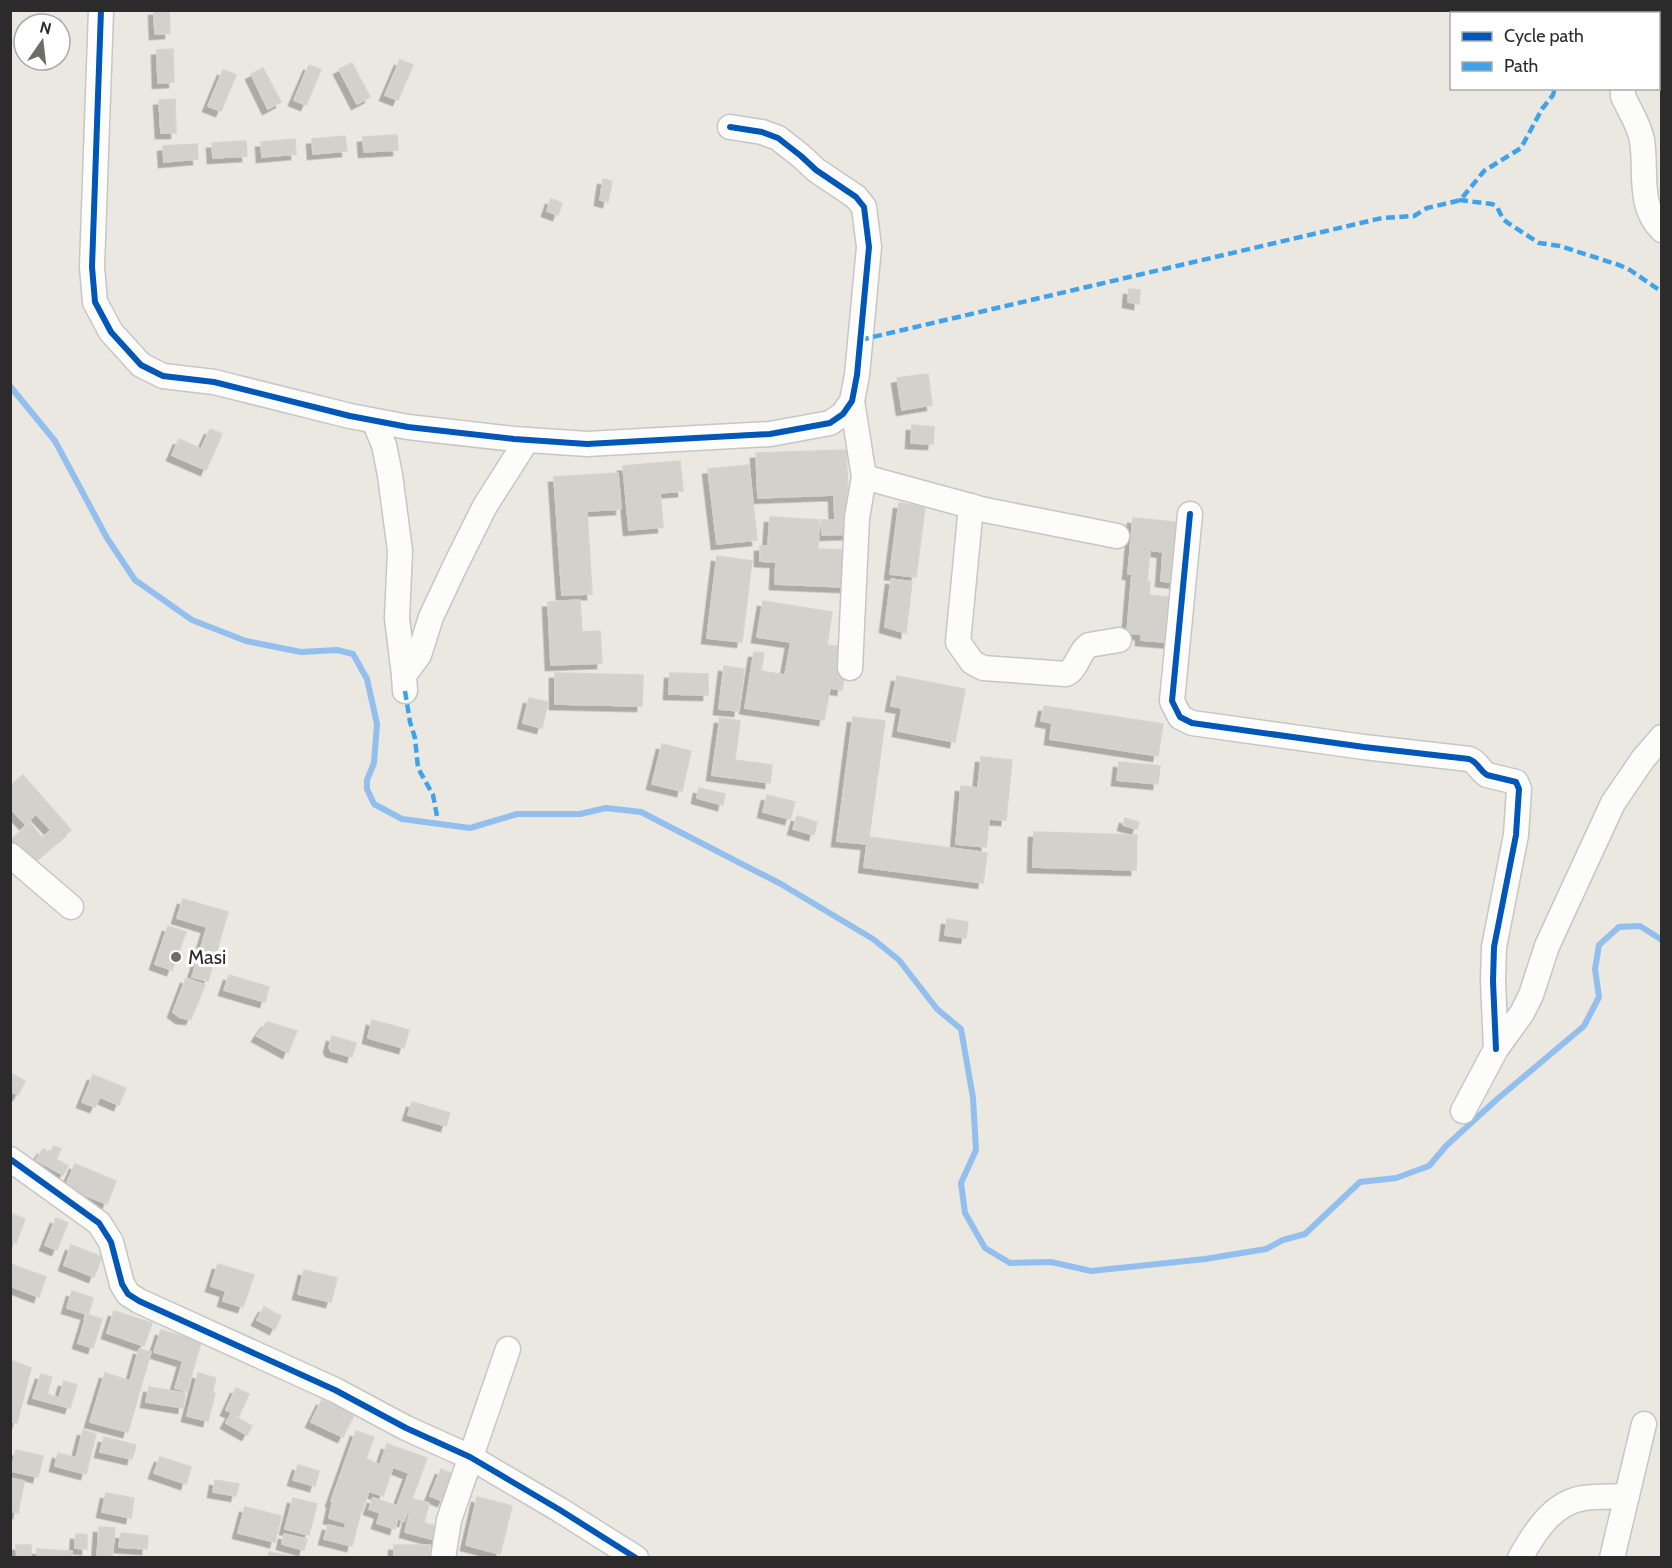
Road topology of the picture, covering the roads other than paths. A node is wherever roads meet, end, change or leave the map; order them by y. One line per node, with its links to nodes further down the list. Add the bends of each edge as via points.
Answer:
1 (101, 10): 6 (street, via 93,267 95,302 111,332 141,365 163,376 214,382)
2 (1623, 90): 4 (street, via 1642,139 1649,213)
3 (730, 127): 5 (street, via 778,138 864,207 869,247)
4 (1662, 230)
5 (852, 400): 7 (street, via 843,414 830,423 770,434 587,444); 8 (street)
6 (374, 421): 7 (street); 7 (street, via 384,445 398,529 397,618 405,683 431,616 485,506)
7 (527, 440)
8 (864, 477): 9 (street); 13 (street, via 857,518)
9 (971, 506): 11 (street); 12 (street, via 958,642 972,662 983,668 1066,674 1089,645)
10 (1190, 514): 17 (street, via 1172,701 1180,717 1192,723 1469,759 1487,775 1516,782 1516,835 1494,947)
11 (1117, 537)
12 (1119, 640)
13 (850, 668)
14 (1662, 737): 17 (street, via 1613,803 1547,946 1531,995)
15 (10, 855): 16 (street)
16 (71, 907)
17 (1496, 1049): 18 (street)
18 (1462, 1112)
19 (10, 1158): 22 (street, via 99,1223 111,1242 128,1294)
20 (508, 1348): 22 (street)
21 (1644, 1424): 23 (street)
22 (470, 1457): 24 (street, via 449,1520); 25 (street)
23 (1627, 1496): 26 (street, via 1581,1498 1552,1512); 27 (street)
24 (443, 1557)
25 (636, 1557)
26 (1520, 1557)
27 (1612, 1557)

